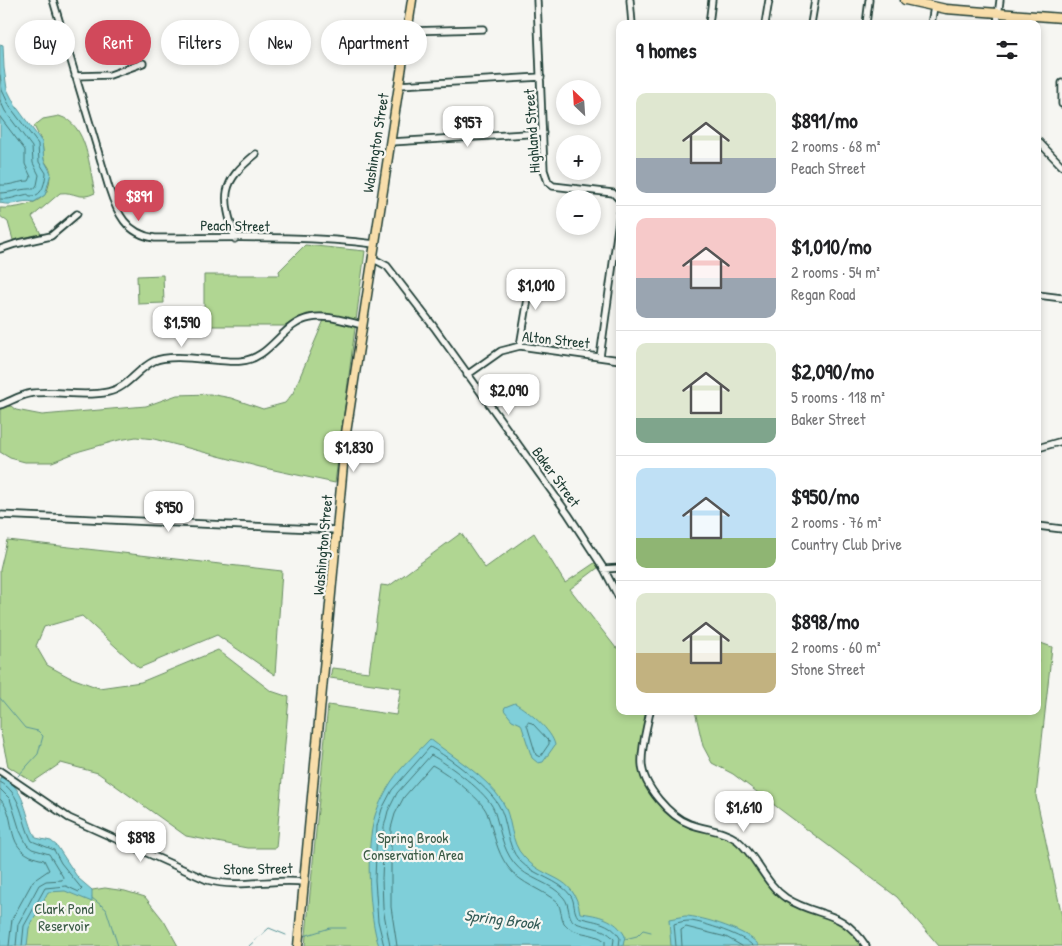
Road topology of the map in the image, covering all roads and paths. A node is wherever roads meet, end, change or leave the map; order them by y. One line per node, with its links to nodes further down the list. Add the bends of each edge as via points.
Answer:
1 (53, 0): 26 (street, Peach Street)
2 (412, 0): 14 (main road, Washington Street)
3 (537, 0): 27 (street, Highland Street)
4 (630, 0): 15 (street)
5 (712, 0): 16 (street)
6 (769, 0): 17 (street)
7 (815, 0): 18 (street)
8 (869, 0): 19 (street)
9 (904, 0): 11 (main road)
10 (1000, 0): 12 (street)
11 (934, 7): 12 (main road); 20 (street)
12 (999, 13): 13 (main road); 21 (street)
13 (1062, 18)
14 (409, 20)
15 (632, 20)
16 (710, 20)
17 (766, 20)
18 (812, 20)
19 (866, 20)
20 (932, 20)
21 (998, 20)
22 (483, 29): 23 (street)
23 (427, 30)
24 (138, 65): 26 (street, via 110,75)
25 (402, 65): 29 (main road, Washington Street)
26 (75, 76): 38 (street, Peach Street, via 114,205 130,228 155,238)
27 (541, 77): 29 (street); 31 (street, Highland Street)
28 (1062, 83): 30 (street)
29 (399, 85): 32 (main road, Washington Street)
30 (1062, 104)
31 (543, 133): 32 (street); 36 (street, Highland Street, via 545,173 551,186 613,193)
32 (391, 142): 40 (main road, Washington Street)
33 (1041, 144): 35 (street)
34 (256, 154): 38 (street, via 242,165 226,194 227,212)
35 (1062, 166)
36 (616, 196)
37 (77, 214): 41 (street, via 51,236)
38 (235, 239): 40 (street, Peach Street)
39 (616, 242): 48 (street)
40 (375, 244): 42 (main road, Washington Street)
41 (0, 249)
42 (372, 258): 46 (main road, Washington Street); 50 (street, Baker Street, via 387,266)
43 (528, 276): 47 (street, via 530,287)
44 (1041, 296): 45 (street)
45 (1062, 298)
46 (363, 325): 51 (street, via 324,317 310,318 294,324 264,352 248,360 156,360 114,391 29,394); 57 (main road, Washington Street, via 346,432)
47 (520, 346): 48 (street, Alton Street); 50 (street, Alton Street, via 501,351)
48 (600, 357): 49 (street, Alton Street)
49 (616, 359)
50 (467, 375): 59 (street, Baker Street)
51 (0, 405)
52 (1062, 440): 53 (street)
53 (1041, 447)
54 (0, 515): 57 (street)
55 (1041, 526): 56 (street)
56 (1062, 529)
57 (338, 530): 63 (main road, Washington Street)
58 (616, 568): 59 (street)
59 (604, 569): 60 (street, Baker Street)
60 (616, 592)
61 (649, 715): 65 (street, via 642,766 646,778 667,809 686,822 734,838 746,848 785,897 844,921)
62 (0, 771): 63 (street, Stone Street, via 69,818 207,880 231,884)
63 (304, 882): 64 (main road, Washington Street)
64 (298, 946)
65 (866, 946)

